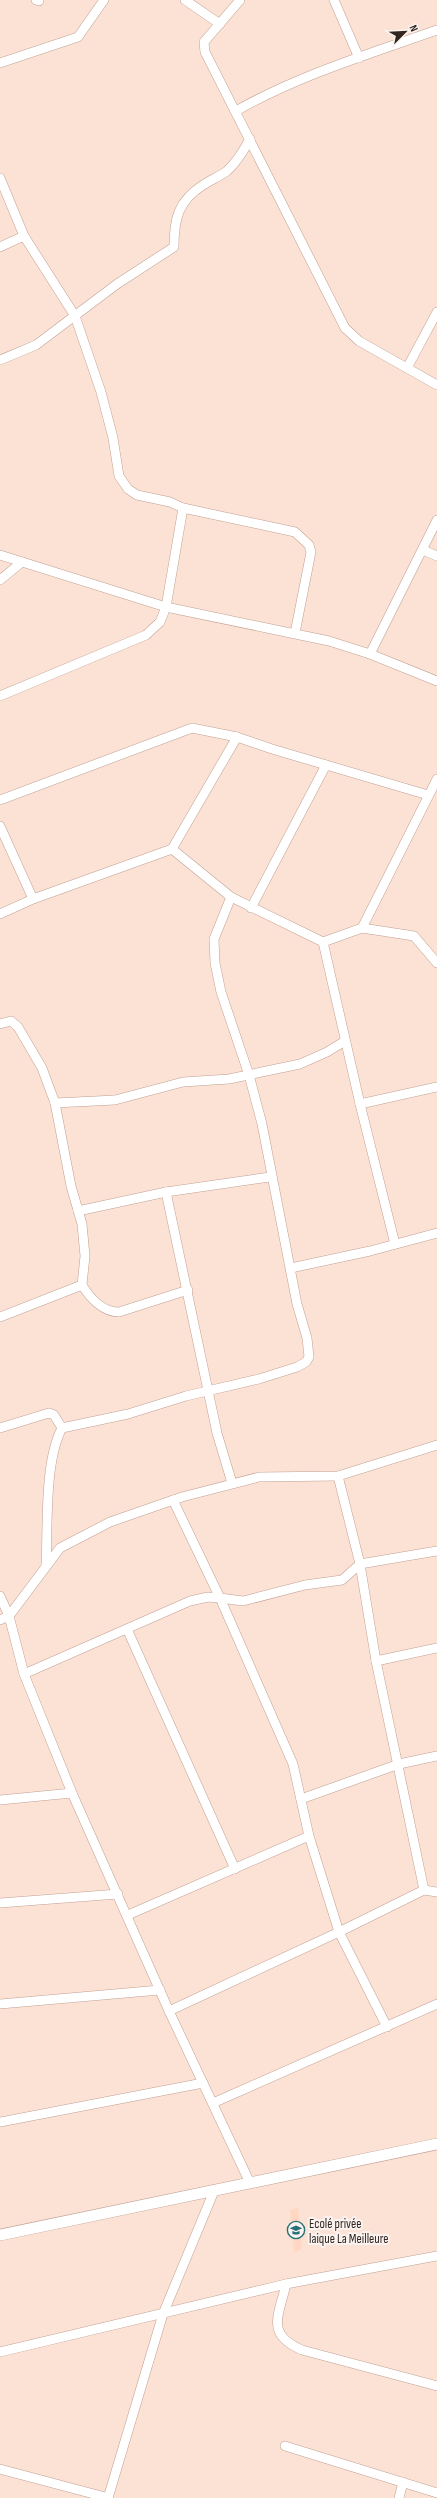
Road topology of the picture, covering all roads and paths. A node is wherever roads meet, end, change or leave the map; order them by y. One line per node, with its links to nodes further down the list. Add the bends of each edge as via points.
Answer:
1 (104, 0): 8 (street, via 78,37)
2 (185, 0): 5 (street)
3 (240, 0): 5 (street)
4 (334, 0): 7 (street)
5 (220, 24): 9 (street, via 204,42 204,47)
6 (437, 30): 7 (street)
7 (359, 58): 9 (street, via 263,96)
8 (0, 63)
9 (236, 111): 10 (street)
10 (250, 139): 15 (street, via 226,172 192,192 179,209 176,216 174,248 117,284); 17 (street, via 345,328 359,341)
11 (0, 178): 12 (street)
12 (24, 236): 13 (street); 15 (street)
13 (0, 247)
14 (437, 312): 17 (street)
15 (75, 316): 16 (street, via 36,345); 19 (street, via 101,392 113,438 119,476 128,489 137,495 170,502)
16 (0, 360)
17 (407, 368): 18 (street)
18 (437, 385)
19 (183, 508): 26 (street); 27 (street, via 295,532 304,540 311,552)
20 (437, 520): 21 (street)
21 (423, 550): 23 (street); 28 (street)
22 (0, 555): 24 (street)
23 (437, 556)
24 (22, 562): 25 (street); 26 (street)
25 (0, 580)
26 (166, 607): 27 (street); 30 (street, via 160,622 146,635)
27 (295, 633): 28 (street)
28 (370, 654): 29 (street)
29 (437, 680)
30 (0, 696)
31 (237, 737): 32 (street); 35 (street, via 199,728 187,729); 37 (street)
32 (326, 765): 34 (street); 40 (street)
33 (437, 779): 34 (street)
34 (428, 795): 42 (street)
35 (0, 800)
36 (0, 826): 39 (street)
37 (172, 849): 38 (street); 39 (street)
38 (231, 897): 40 (street); 47 (street, via 214,939 215,963 221,992)
39 (33, 899): 41 (street)
40 (251, 908): 43 (street)
41 (0, 914)
42 (362, 928): 43 (street); 44 (street, via 414,936)
43 (323, 942): 46 (street)
44 (437, 963)
45 (0, 1024): 49 (street, via 14,1022 26,1037 42,1068)
46 (345, 1041): 47 (street, via 300,1064); 50 (street)
47 (249, 1075): 49 (street, via 183,1082 115,1100); 51 (street, via 262,1124)
48 (437, 1087): 50 (street)
49 (55, 1103): 53 (street)
50 (360, 1104): 55 (street)
51 (270, 1177): 52 (street); 56 (street)
52 (166, 1192): 53 (street); 58 (street)
53 (78, 1211): 57 (street, via 85,1256)
54 (437, 1233): 55 (street)
55 (395, 1244): 56 (street)
56 (291, 1268): 60 (street, via 309,1350 306,1362 259,1379)
57 (82, 1285): 58 (street, via 110,1312 119,1312); 59 (street)
58 (188, 1290): 60 (street)
59 (0, 1317)
60 (210, 1391): 62 (street, via 128,1414); 65 (street, via 217,1433)
61 (0, 1428): 62 (street, via 49,1413 54,1415)
62 (62, 1428): 69 (street, via 56,1439 51,1464)
63 (437, 1445): 64 (street)
64 (338, 1476): 65 (street, via 271,1475); 68 (street)
65 (232, 1483): 66 (street)
66 (172, 1500): 69 (street, via 110,1522 66,1544); 71 (street)
67 (437, 1551): 68 (street)
68 (360, 1564): 71 (street, via 342,1580 305,1585 243,1601); 75 (street)
69 (46, 1566): 72 (street)
70 (0, 1596): 72 (street)
71 (220, 1598): 73 (street, via 208,1597 190,1601); 80 (street, via 286,1745)
72 (4, 1618): 76 (street)
73 (127, 1628): 76 (street); 83 (street)
74 (437, 1648): 75 (street)
75 (376, 1661): 78 (street)
76 (24, 1674): 79 (street)
77 (437, 1756): 78 (street)
78 (399, 1764): 80 (street); 84 (street)
79 (72, 1793): 81 (street); 86 (street)
80 (301, 1799): 82 (street)
81 (0, 1800)
82 (309, 1836): 83 (street); 89 (street)
83 (235, 1868): 88 (street)
84 (424, 1890): 85 (street); 89 (street)
85 (437, 1892)
86 (118, 1894): 87 (street); 88 (street)
87 (0, 1903)
88 (128, 1915): 90 (street)
89 (339, 1932): 93 (street); 94 (street)
90 (160, 1990): 91 (street); 93 (street)
91 (0, 2004)
92 (437, 2004): 94 (street)
93 (169, 2011): 95 (street)
94 (387, 2026): 96 (street)
95 (203, 2083): 96 (street); 97 (street)
96 (213, 2103): 99 (street)
97 (0, 2122)
98 (437, 2144): 99 (street)
99 (250, 2183): 100 (street)
100 (214, 2191): 101 (street); 104 (street)
101 (0, 2235)
102 (437, 2256): 103 (street)
103 (286, 2284): 104 (street); 106 (street, via 278,2330 288,2344)
104 (162, 2314): 105 (street); 111 (street)
105 (0, 2352)
106 (437, 2386)
107 (285, 2446): 109 (street)
108 (0, 2469): 111 (street)
109 (403, 2482): 110 (street); 112 (street)
110 (437, 2493)
111 (108, 2498)
112 (398, 2498)

